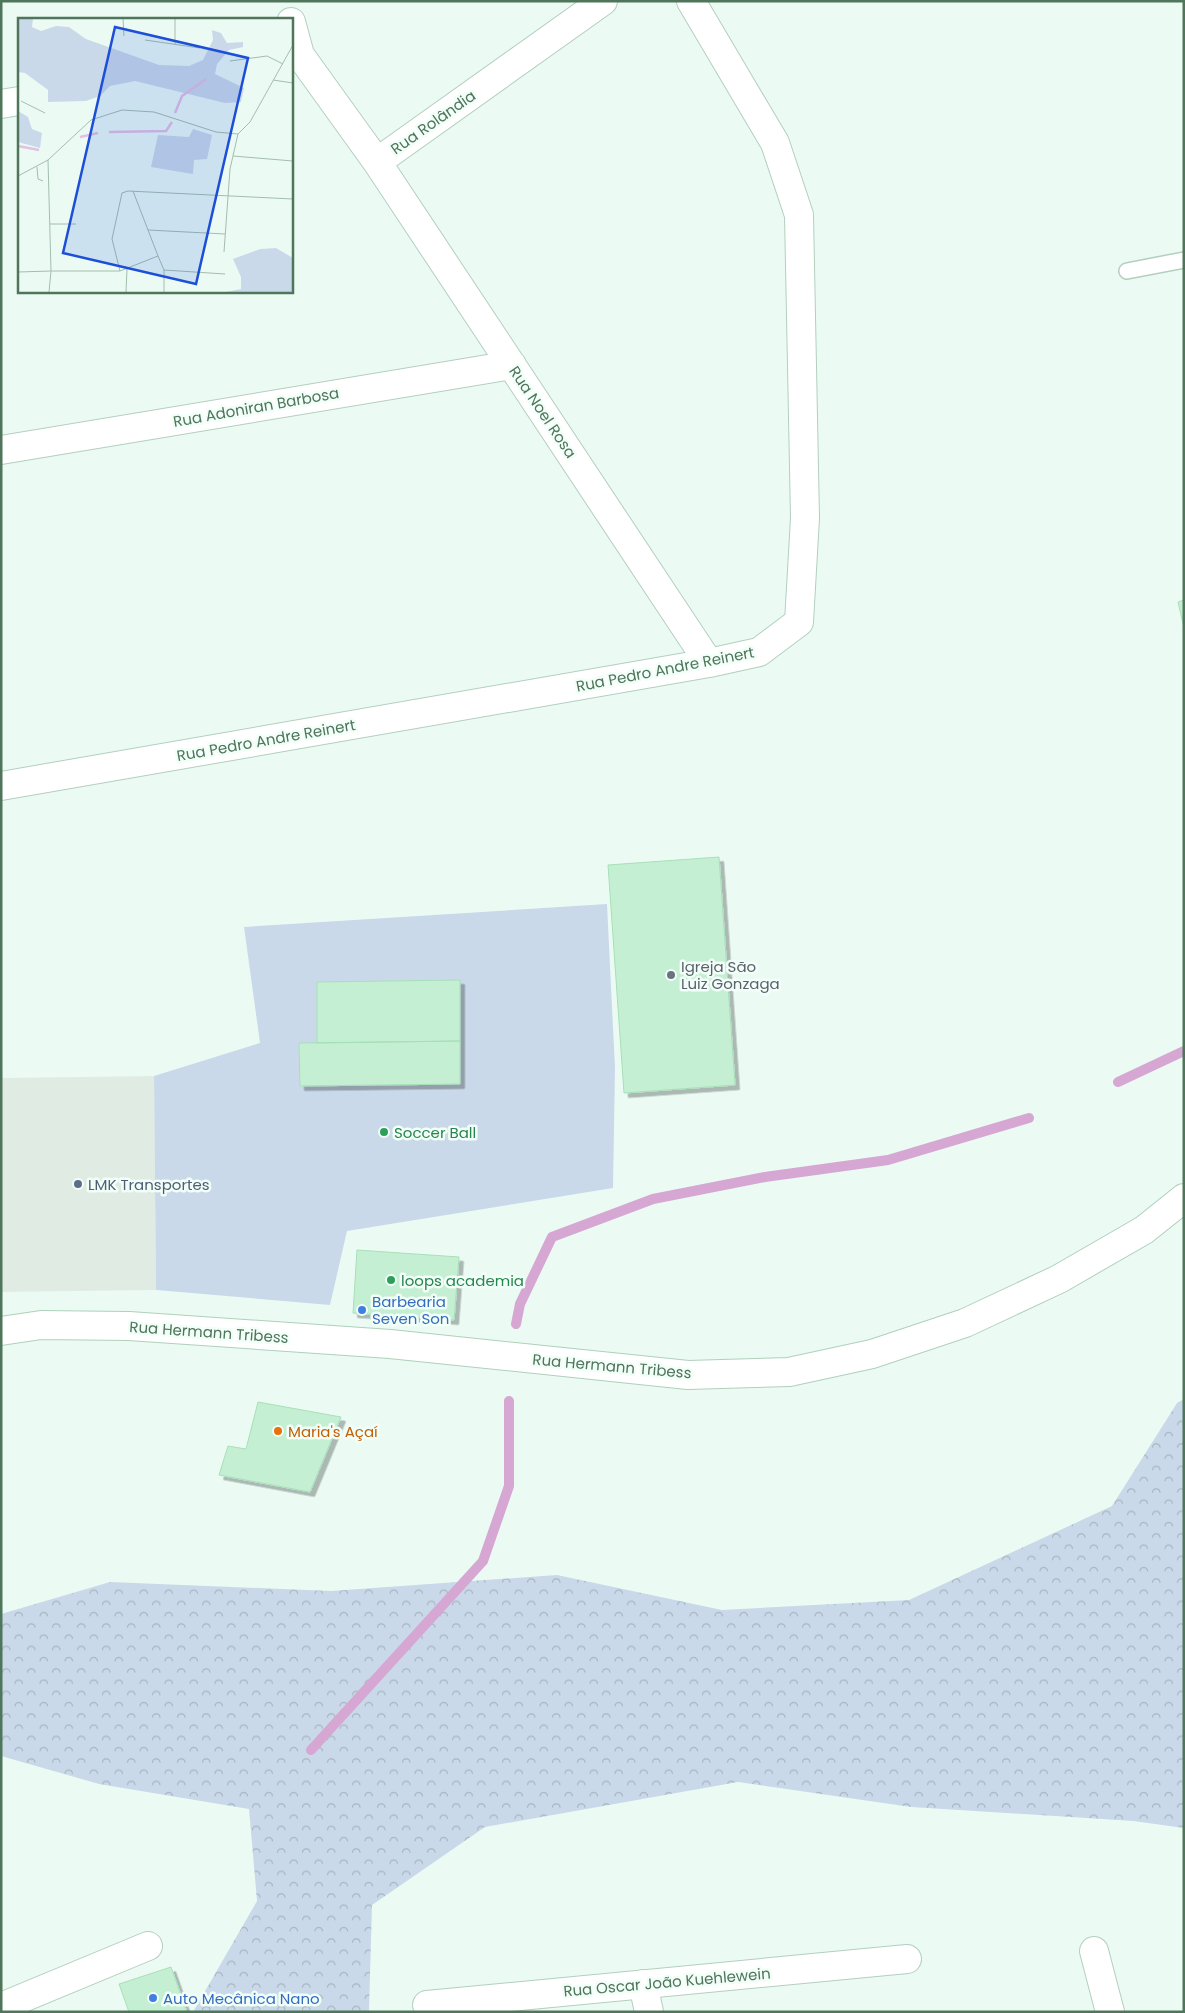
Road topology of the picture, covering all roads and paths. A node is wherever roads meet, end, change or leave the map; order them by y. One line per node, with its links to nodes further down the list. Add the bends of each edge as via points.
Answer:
1 (286, 1): 4 (street)
2 (603, 1): 9 (street, Rua Rolândia)
3 (691, 1): 14 (street, Rua Pedro Andre Reinert, via 775,143 799,215 805,518 799,622 759,652)
4 (290, 18)
5 (292, 27): 6 (street)
6 (296, 55): 9 (street, Rua Rolândia)
7 (18, 101): 8 (street)
8 (1, 104)
9 (377, 162): 12 (street, Rua Noel Rosa)
10 (1184, 260): 11 (lane)
11 (1127, 271)
12 (512, 365): 13 (street, Rua Adoniran Barbosa); 14 (street, Rua Noel Rosa)
13 (1, 450)
14 (709, 663): 15 (street, Rua Pedro Andre Reinert)
15 (1, 786)
16 (1184, 1198): 17 (street, Rua Hermann Tribess, via 1144,1230 1059,1279 965,1323 872,1354 789,1372 688,1375 390,1344 129,1326 41,1326)
17 (1, 1331)
18 (148, 1946): 23 (street)
19 (1094, 1951): 25 (street)
20 (907, 1959): 21 (street, Rua Oscar João Kuehlewein)
21 (643, 1984): 22 (street, Rua Oscar João Kuehlewein); 24 (street)
22 (427, 2005)
23 (1, 2007)
24 (650, 2012)
25 (1110, 2012)

